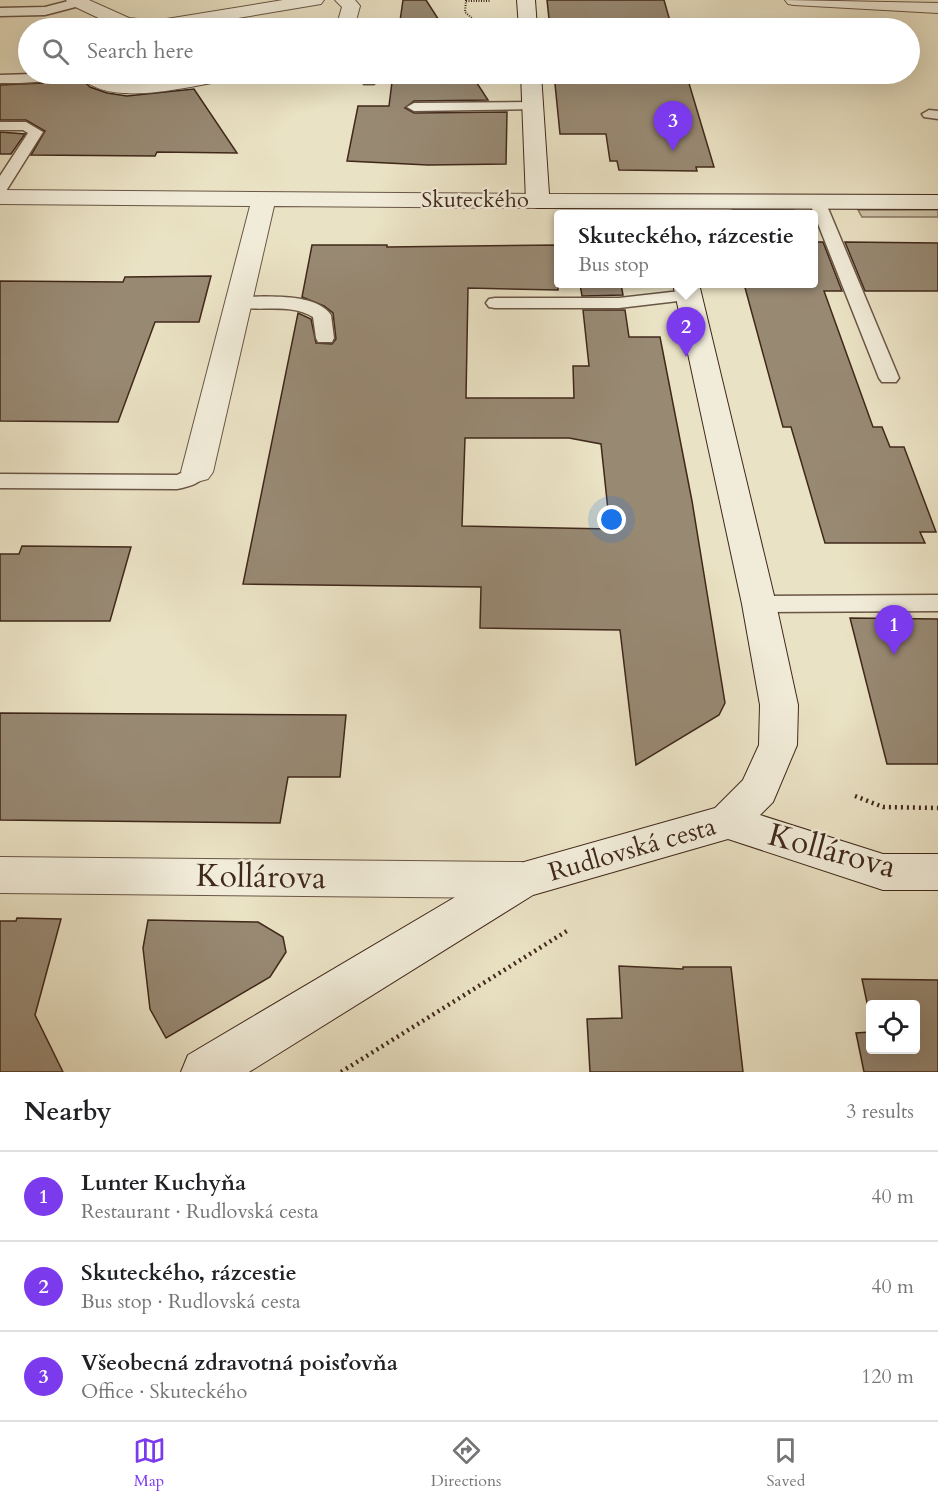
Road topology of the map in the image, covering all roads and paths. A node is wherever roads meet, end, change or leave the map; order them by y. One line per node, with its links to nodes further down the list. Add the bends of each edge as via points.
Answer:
1 (315, 0): 11 (street)
2 (344, 0): 12 (street, via 351,6)
3 (466, 0): 7 (path); 13 (path, via 465,12)
4 (526, 0): 14 (street)
5 (794, 0): 8 (street)
6 (77, 1): 9 (lane, via 45,11); 10 (street)
7 (492, 1)
8 (938, 8)
9 (0, 12)
10 (104, 18)
11 (208, 18)
12 (348, 18)
13 (472, 18)
14 (527, 18)
15 (0, 79): 16 (lane)
16 (18, 79)
17 (108, 84): 18 (street, via 136,89)
18 (166, 84)
19 (532, 84): 20 (street)
20 (533, 106): 21 (lane); 26 (street)
21 (414, 107)
22 (0, 126): 23 (lane, via 26,126 36,132)
23 (0, 188)
24 (0, 198): 25 (street, Skuteckého)
25 (264, 199): 26 (street, Skuteckého); 31 (street)
26 (538, 201): 29 (street, Skuteckého)
27 (817, 201): 28 (street, Skuteckého); 29 (street, Skuteckého); 34 (lane)
28 (938, 202)
29 (669, 208)
30 (688, 289): 32 (lane, via 619,303); 38 (street, Rudlovská cesta)
31 (239, 302): 33 (lane, via 312,307 322,315); 35 (street)
32 (495, 303)
33 (325, 338)
34 (889, 378)
35 (197, 472): 36 (lane, via 190,479 177,482)
36 (0, 481)
37 (938, 603): 38 (lane)
38 (759, 604): 41 (street, Rudlovská cesta, via 779,705 778,746 759,790)
39 (855, 796): 40 (path, via 883,807)
40 (938, 808)
41 (728, 822): 42 (street, Kollárova, via 883,872); 44 (street, Rudlovská cesta)
42 (938, 872)
43 (0, 875): 44 (street, Kollárova)
44 (521, 880): 46 (street, Rudlovská cesta)
45 (570, 929): 47 (path)
46 (205, 1072)
47 (341, 1072)

